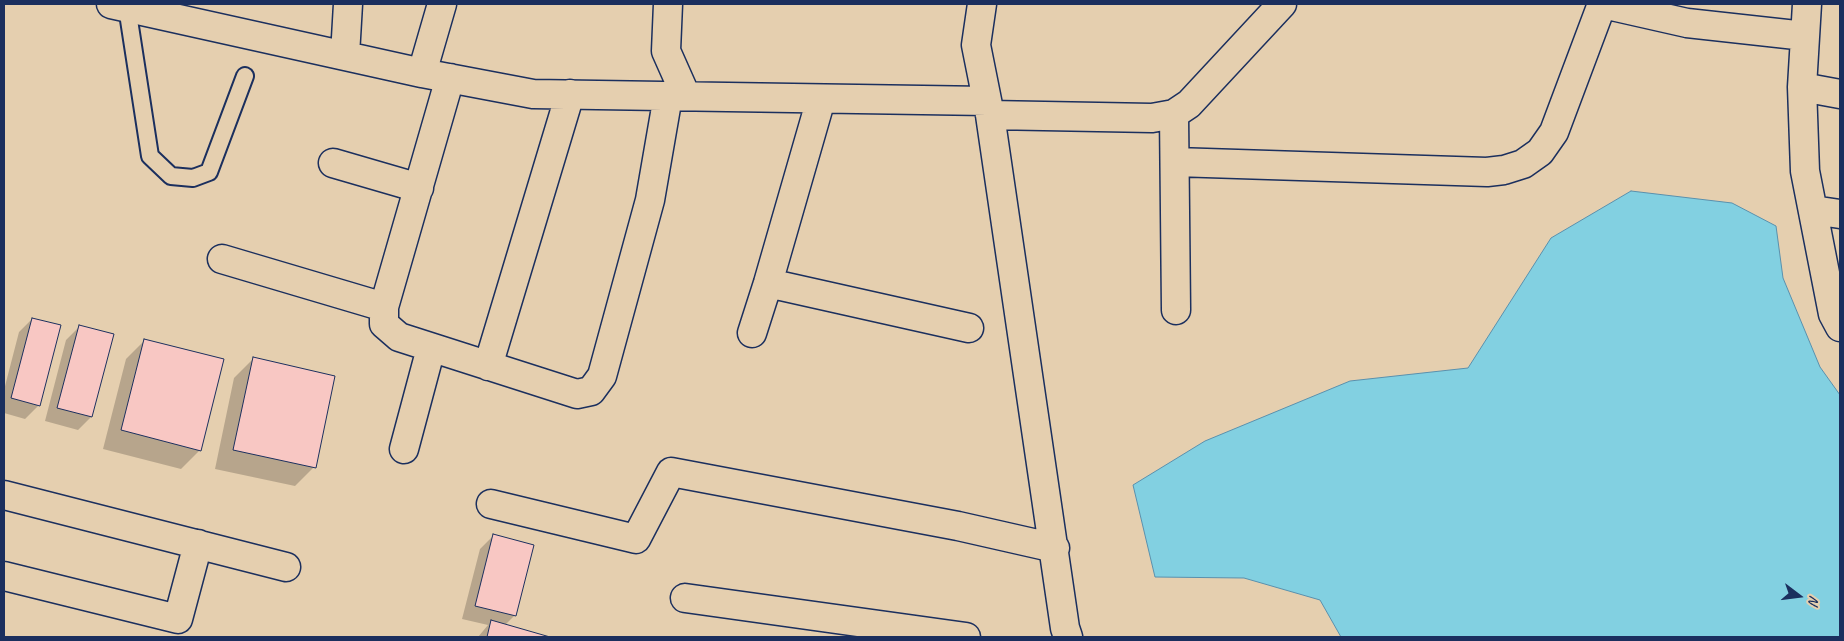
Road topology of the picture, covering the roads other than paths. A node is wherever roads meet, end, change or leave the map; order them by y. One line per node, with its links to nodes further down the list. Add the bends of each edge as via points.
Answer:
1 (348, 4): 10 (street)
2 (442, 4): 11 (street)
3 (668, 4): 17 (street, via 666,51)
4 (982, 4): 19 (street, via 976,45)
5 (1282, 4): 20 (street, via 1189,104)
6 (1603, 4): 9 (street, via 1687,23); 21 (street, via 1554,132 1540,152 1523,164 1487,172)
7 (1806, 4): 9 (street)
8 (119, 6): 10 (street); 12 (lane, via 150,156 171,176 193,178 209,172)
9 (1805, 36): 14 (street)
10 (345, 55): 11 (street)
11 (422, 73): 13 (street)
12 (245, 76)
13 (450, 78): 15 (street, via 533,94); 23 (street)
14 (1802, 87): 16 (street); 24 (street, via 1806,171)
15 (570, 94): 17 (street); 34 (street)
16 (1840, 94)
17 (677, 96): 18 (street); 34 (street, via 602,376 591,392 577,394)
18 (821, 99): 19 (street); 27 (street)
19 (988, 108): 20 (street, via 1152,118); 39 (street)
20 (1174, 114): 21 (street)
21 (1175, 162): 29 (street)
22 (333, 163): 23 (street)
23 (419, 188): 28 (street)
24 (1813, 210): 25 (street); 30 (street, via 1833,314)
25 (1840, 214)
26 (222, 259): 28 (street)
27 (768, 283): 31 (street); 32 (street)
28 (384, 307): 33 (street, via 384,324 399,337)
29 (1176, 310)
30 (1840, 327)
31 (969, 328)
32 (752, 333)
33 (431, 348): 34 (street); 35 (street)
34 (488, 366)
35 (404, 449)
36 (4, 495): 38 (street)
37 (491, 504): 39 (street, via 636,539 671,472 958,526)
38 (198, 544): 40 (street); 41 (street, via 178,619)
39 (1055, 548): 44 (street)
40 (286, 567)
41 (4, 576)
42 (685, 598): 43 (street)
43 (966, 637)
44 (1068, 637)

